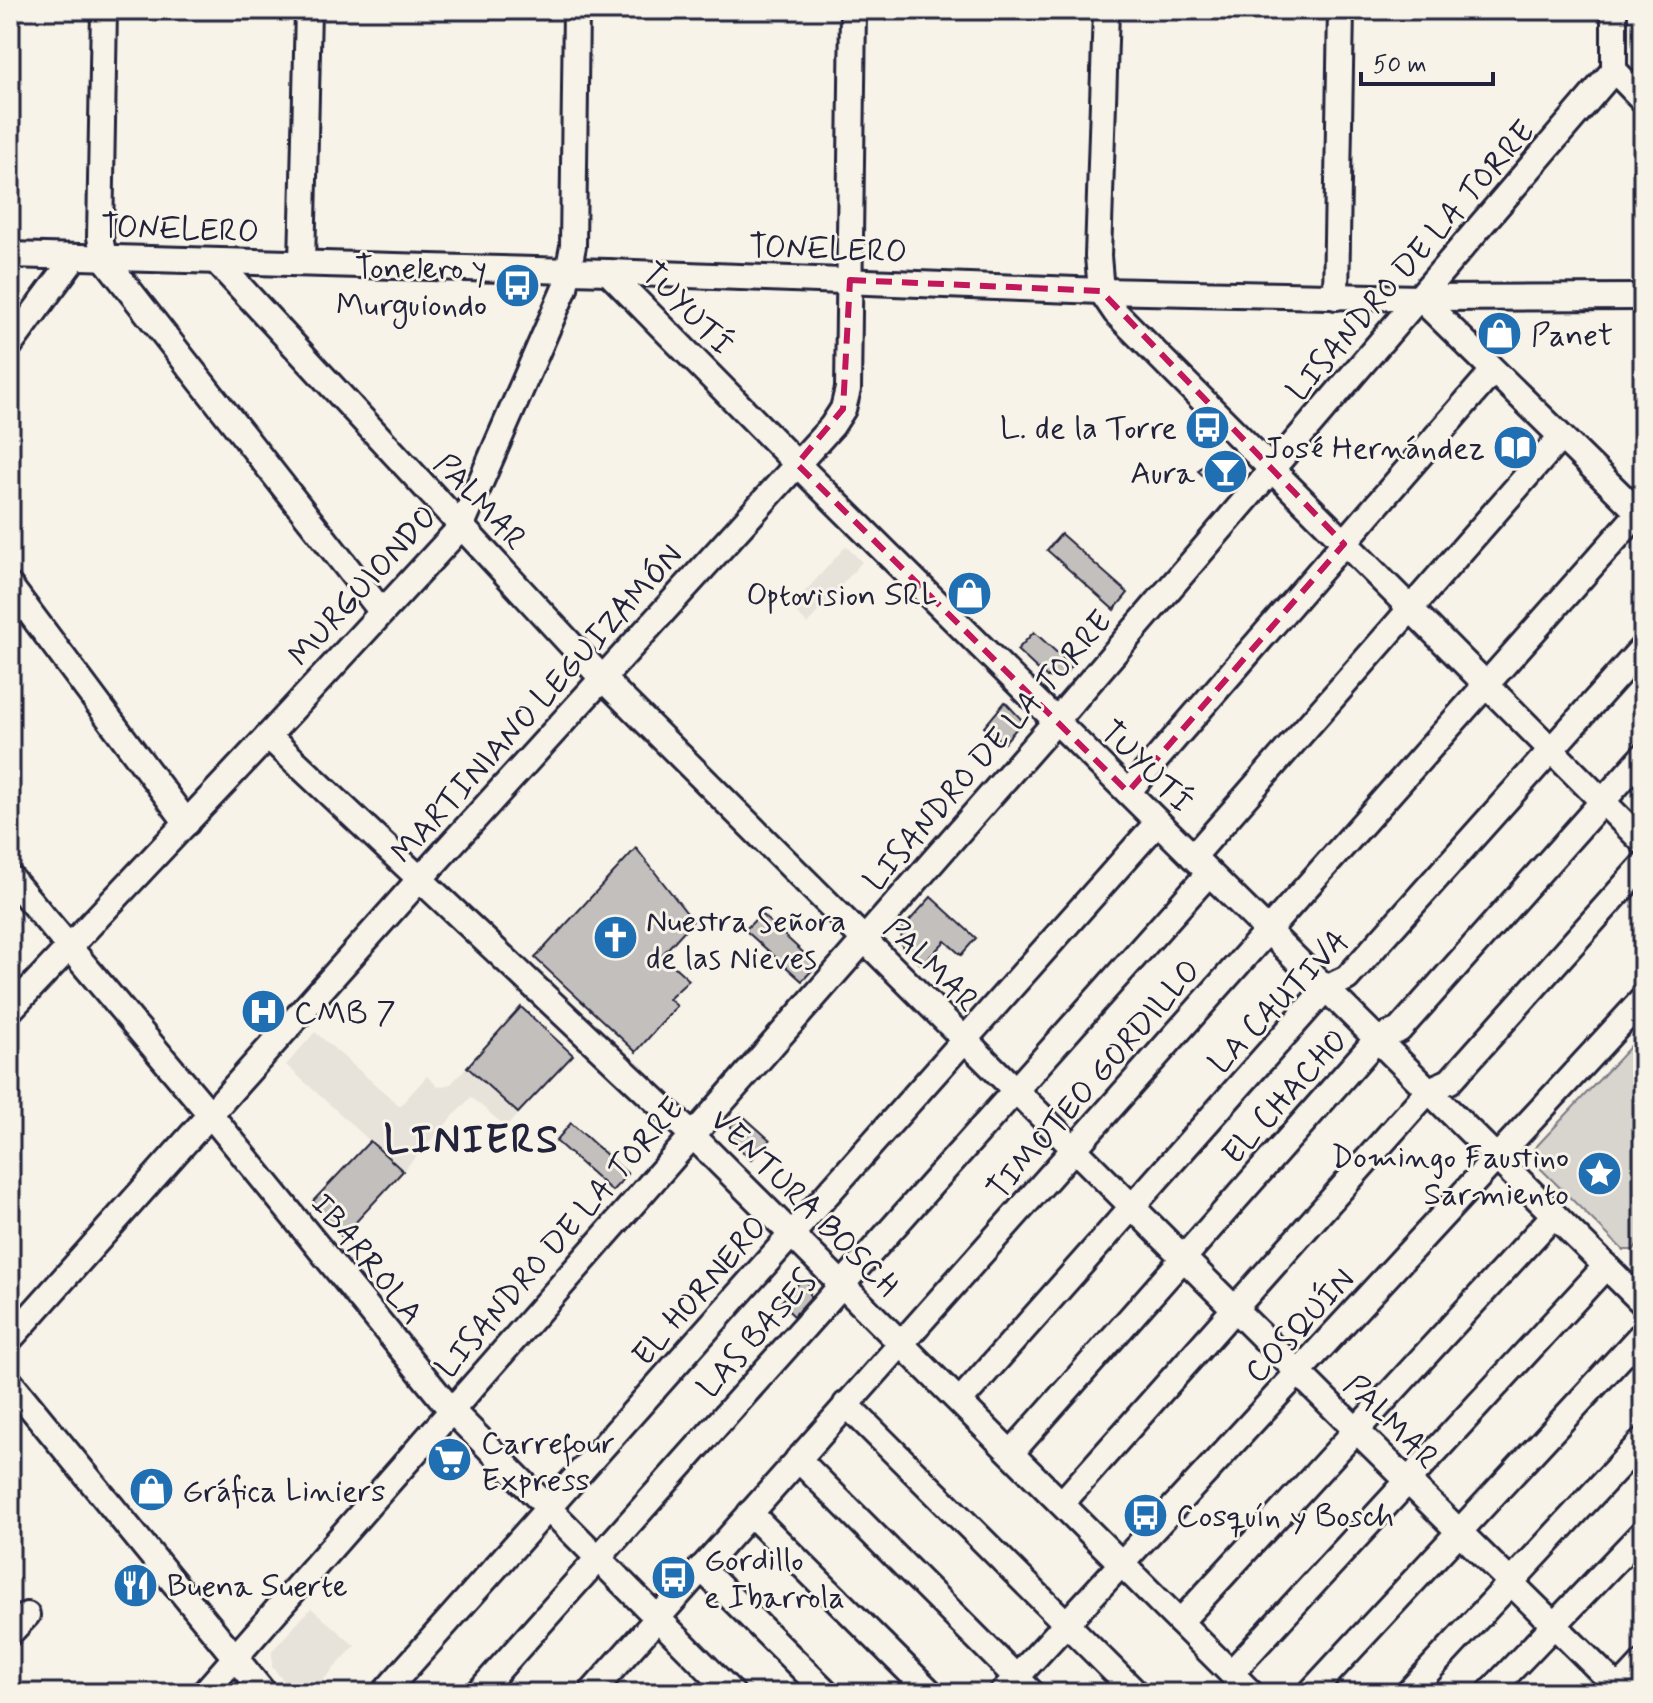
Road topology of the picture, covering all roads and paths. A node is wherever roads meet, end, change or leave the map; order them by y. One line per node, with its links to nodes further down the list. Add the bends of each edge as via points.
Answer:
1 (104, 10): 12 (street)
2 (308, 10): 14 (street)
3 (576, 10): 15 (street, MURGUIONDO)
4 (853, 10): 17 (street, MARTINIANO LEGUIZAMÓN)
5 (1106, 10): 18 (street)
6 (1341, 10): 19 (street)
7 (1614, 10): 8 (street)
8 (1614, 70): 9 (street); 21 (street, LISANDRO DE LA TORRE)
9 (1643, 100)
10 (10, 255): 11 (street, TONELERO)
11 (75, 257): 12 (street, TONELERO); 22 (street)
12 (104, 258): 13 (street, TONELERO); 32 (street)
13 (216, 261): 14 (street, TONELERO); 28 (street, PALMAR)
14 (302, 263): 15 (street, TONELERO)
15 (570, 271): 16 (street, TONELERO); 28 (street, MURGUIONDO)
16 (608, 272): 17 (street, TONELERO); 25 (street, TUYUTÍ)
17 (850, 280): 18 (street, TONELERO); 25 (street, MARTINIANO LEGUIZAMÓN, via 843,409)
18 (1101, 291): 19 (street, TONELERO); 26 (street, via 1116,313)
19 (1336, 297): 21 (street, TONELERO)
20 (1643, 297): 21 (street, TONELERO)
21 (1420, 298): 23 (street); 26 (street, LISANDRO DE LA TORRE)
22 (10, 345)
23 (1493, 371): 24 (street); 29 (street)
24 (1561, 437): 27 (street); 31 (street, LAS BASES)
25 (797, 464): 34 (street, MARTINIANO LEGUIZAMÓN); 36 (street, TUYUTÍ)
26 (1271, 470): 29 (street); 36 (street, LISANDRO DE LA TORRE)
27 (1642, 512): 35 (street, TIMOTEO GORDILLO)
28 (461, 527): 32 (street, MURGUIONDO); 34 (street, PALMAR)
29 (1344, 544): 31 (street); 40 (street)
30 (10, 586): 43 (street)
31 (1410, 611): 35 (street); 45 (street, LAS BASES)
32 (382, 612): 37 (street, MURGUIONDO)
33 (1643, 647): 38 (street, LA CAUTIVA)
34 (602, 678): 48 (street, MARTINIANO LEGUIZAMÓN); 50 (street, PALMAR)
35 (1485, 685): 38 (street); 49 (street, TIMOTEO GORDILLO)
36 (1056, 721): 40 (street, TUYUTÍ); 50 (street, LISANDRO DE LA TORRE)
37 (268, 736): 43 (street, MURGUIONDO); 48 (street, VENTURA BOSCH)
38 (1551, 751): 41 (street); 52 (street, LA CAUTIVA, via 1347,978)
39 (1643, 756): 41 (street, EL CHACHO)
40 (1128, 792): 42 (street, TUYUTÍ)
41 (1603, 802): 44 (street); 55 (street, EL CHACHO, via 1399,1030)
42 (1158, 822): 45 (street, TUYUTÍ); 56 (street, EL HORNERO)
43 (187, 823): 51 (street, MURGUIONDO)
44 (1643, 842)
45 (1201, 865): 49 (street, TUYUTÍ); 57 (street, LAS BASES)
46 (1643, 865): 58 (street, via 1450,1081)
47 (10, 877): 51 (street, IBARROLA)
48 (419, 880): 59 (street, MARTINIANO LEGUIZAMÓN); 60 (street, VENTURA BOSCH)
49 (1267, 930): 52 (street, TUYUTÍ); 61 (street, TIMOTEO GORDILLO)
50 (864, 940): 56 (street, PALMAR); 60 (street, LISANDRO DE LA TORRE)
51 (70, 946): 54 (street, MURGUIONDO); 59 (street, IBARROLA)
52 (1326, 988): 55 (street, TUYUTÍ); 63 (street, LA CAUTIVA)
53 (1643, 999): 62 (street, COSQUÍN)
54 (10, 1010)
55 (1377, 1039): 58 (street, TUYUTÍ); 66 (street, EL CHACHO)
56 (964, 1040): 57 (street, PALMAR); 65 (street, EL HORNERO)
57 (1014, 1090): 61 (street, PALMAR); 68 (street, LAS BASES)
58 (1429, 1090): 62 (street, TUYUTÍ); 70 (street)
59 (210, 1114): 72 (street, MARTINIANO LEGUIZAMÓN); 78 (street, IBARROLA)
60 (691, 1134): 65 (street, VENTURA BOSCH); 78 (street, LISANDRO DE LA TORRE)
61 (1073, 1149): 63 (street, PALMAR); 73 (street, TIMOTEO GORDILLO)
62 (1498, 1158): 64 (street, TUYUTÍ); 74 (street, COSQUÍN)
63 (1131, 1206): 66 (street, PALMAR); 76 (street, LA CAUTIVA)
64 (1554, 1215): 67 (street, TUYUTÍ); 79 (street)
65 (792, 1233): 68 (street, VENTURA BOSCH); 85 (street, EL HORNERO)
66 (1183, 1258): 70 (street, PALMAR); 81 (street, EL CHACHO)
67 (1606, 1266): 69 (street, TUYUTÍ); 83 (street)
68 (843, 1284): 73 (street, VENTURA BOSCH); 89 (street, LAS BASES)
69 (1638, 1286)
70 (1235, 1309): 74 (street, PALMAR); 84 (street)
71 (1643, 1333): 87 (street)
72 (10, 1339)
73 (902, 1342): 76 (street, VENTURA BOSCH); 77 (street, TIMOTEO GORDILLO)
74 (1298, 1372): 79 (street, PALMAR); 90 (street, COSQUÍN)
75 (10, 1382): 99 (street)
76 (960, 1401): 81 (street, VENTURA BOSCH)
77 (846, 1404): 82 (street, TIMOTEO GORDILLO); 96 (street)
78 (451, 1410): 85 (street, IBARROLA); 99 (street, LISANDRO DE LA TORRE)
79 (1355, 1429): 83 (street, PALMAR); 95 (street)
80 (1643, 1440): 92 (street)
81 (1012, 1452): 84 (street, VENTURA BOSCH)
82 (798, 1459): 86 (street, TIMOTEO GORDILLO); 103 (street)
83 (1408, 1482): 87 (street, PALMAR); 101 (street)
84 (1062, 1503): 90 (street, VENTURA BOSCH)
85 (549, 1509): 89 (street, IBARROLA); 107 (street, EL HORNERO)
86 (750, 1513): 91 (street, TIMOTEO GORDILLO); 111 (street)
87 (1459, 1531): 92 (street, PALMAR); 114 (street)
88 (1643, 1532): 97 (street)
89 (598, 1560): 94 (street, IBARROLA); 108 (street, LAS BASES)
90 (1122, 1564): 95 (street, VENTURA BOSCH); 96 (street, COSQUÍN)
91 (701, 1568): 94 (street, TIMOTEO GORDILLO); 110 (street)
92 (1510, 1582): 97 (street, PALMAR); 115 (street)
93 (27, 1615): 98 (street)
94 (657, 1618): 102 (street, TIMOTEO GORDILLO); 109 (street, IBARROLA)
95 (1180, 1622): 101 (street, VENTURA BOSCH)
96 (1066, 1624): 103 (street, COSQUÍN); 112 (street)
97 (1554, 1625): 104 (street, PALMAR); 116 (street)
98 (10, 1633)
99 (235, 1657): 105 (street, LISANDRO DE LA TORRE); 106 (street)
100 (1643, 1663): 104 (street)
101 (1231, 1673): 113 (street, VENTURA BOSCH)
102 (604, 1688)
103 (1017, 1688)
104 (1619, 1692)
105 (204, 1693)
106 (264, 1693)
107 (384, 1693)
108 (478, 1693)
109 (732, 1693)
110 (827, 1693)
111 (931, 1693)
112 (1136, 1693)
113 (1251, 1693)
114 (1310, 1693)
115 (1408, 1693)
116 (1489, 1693)

